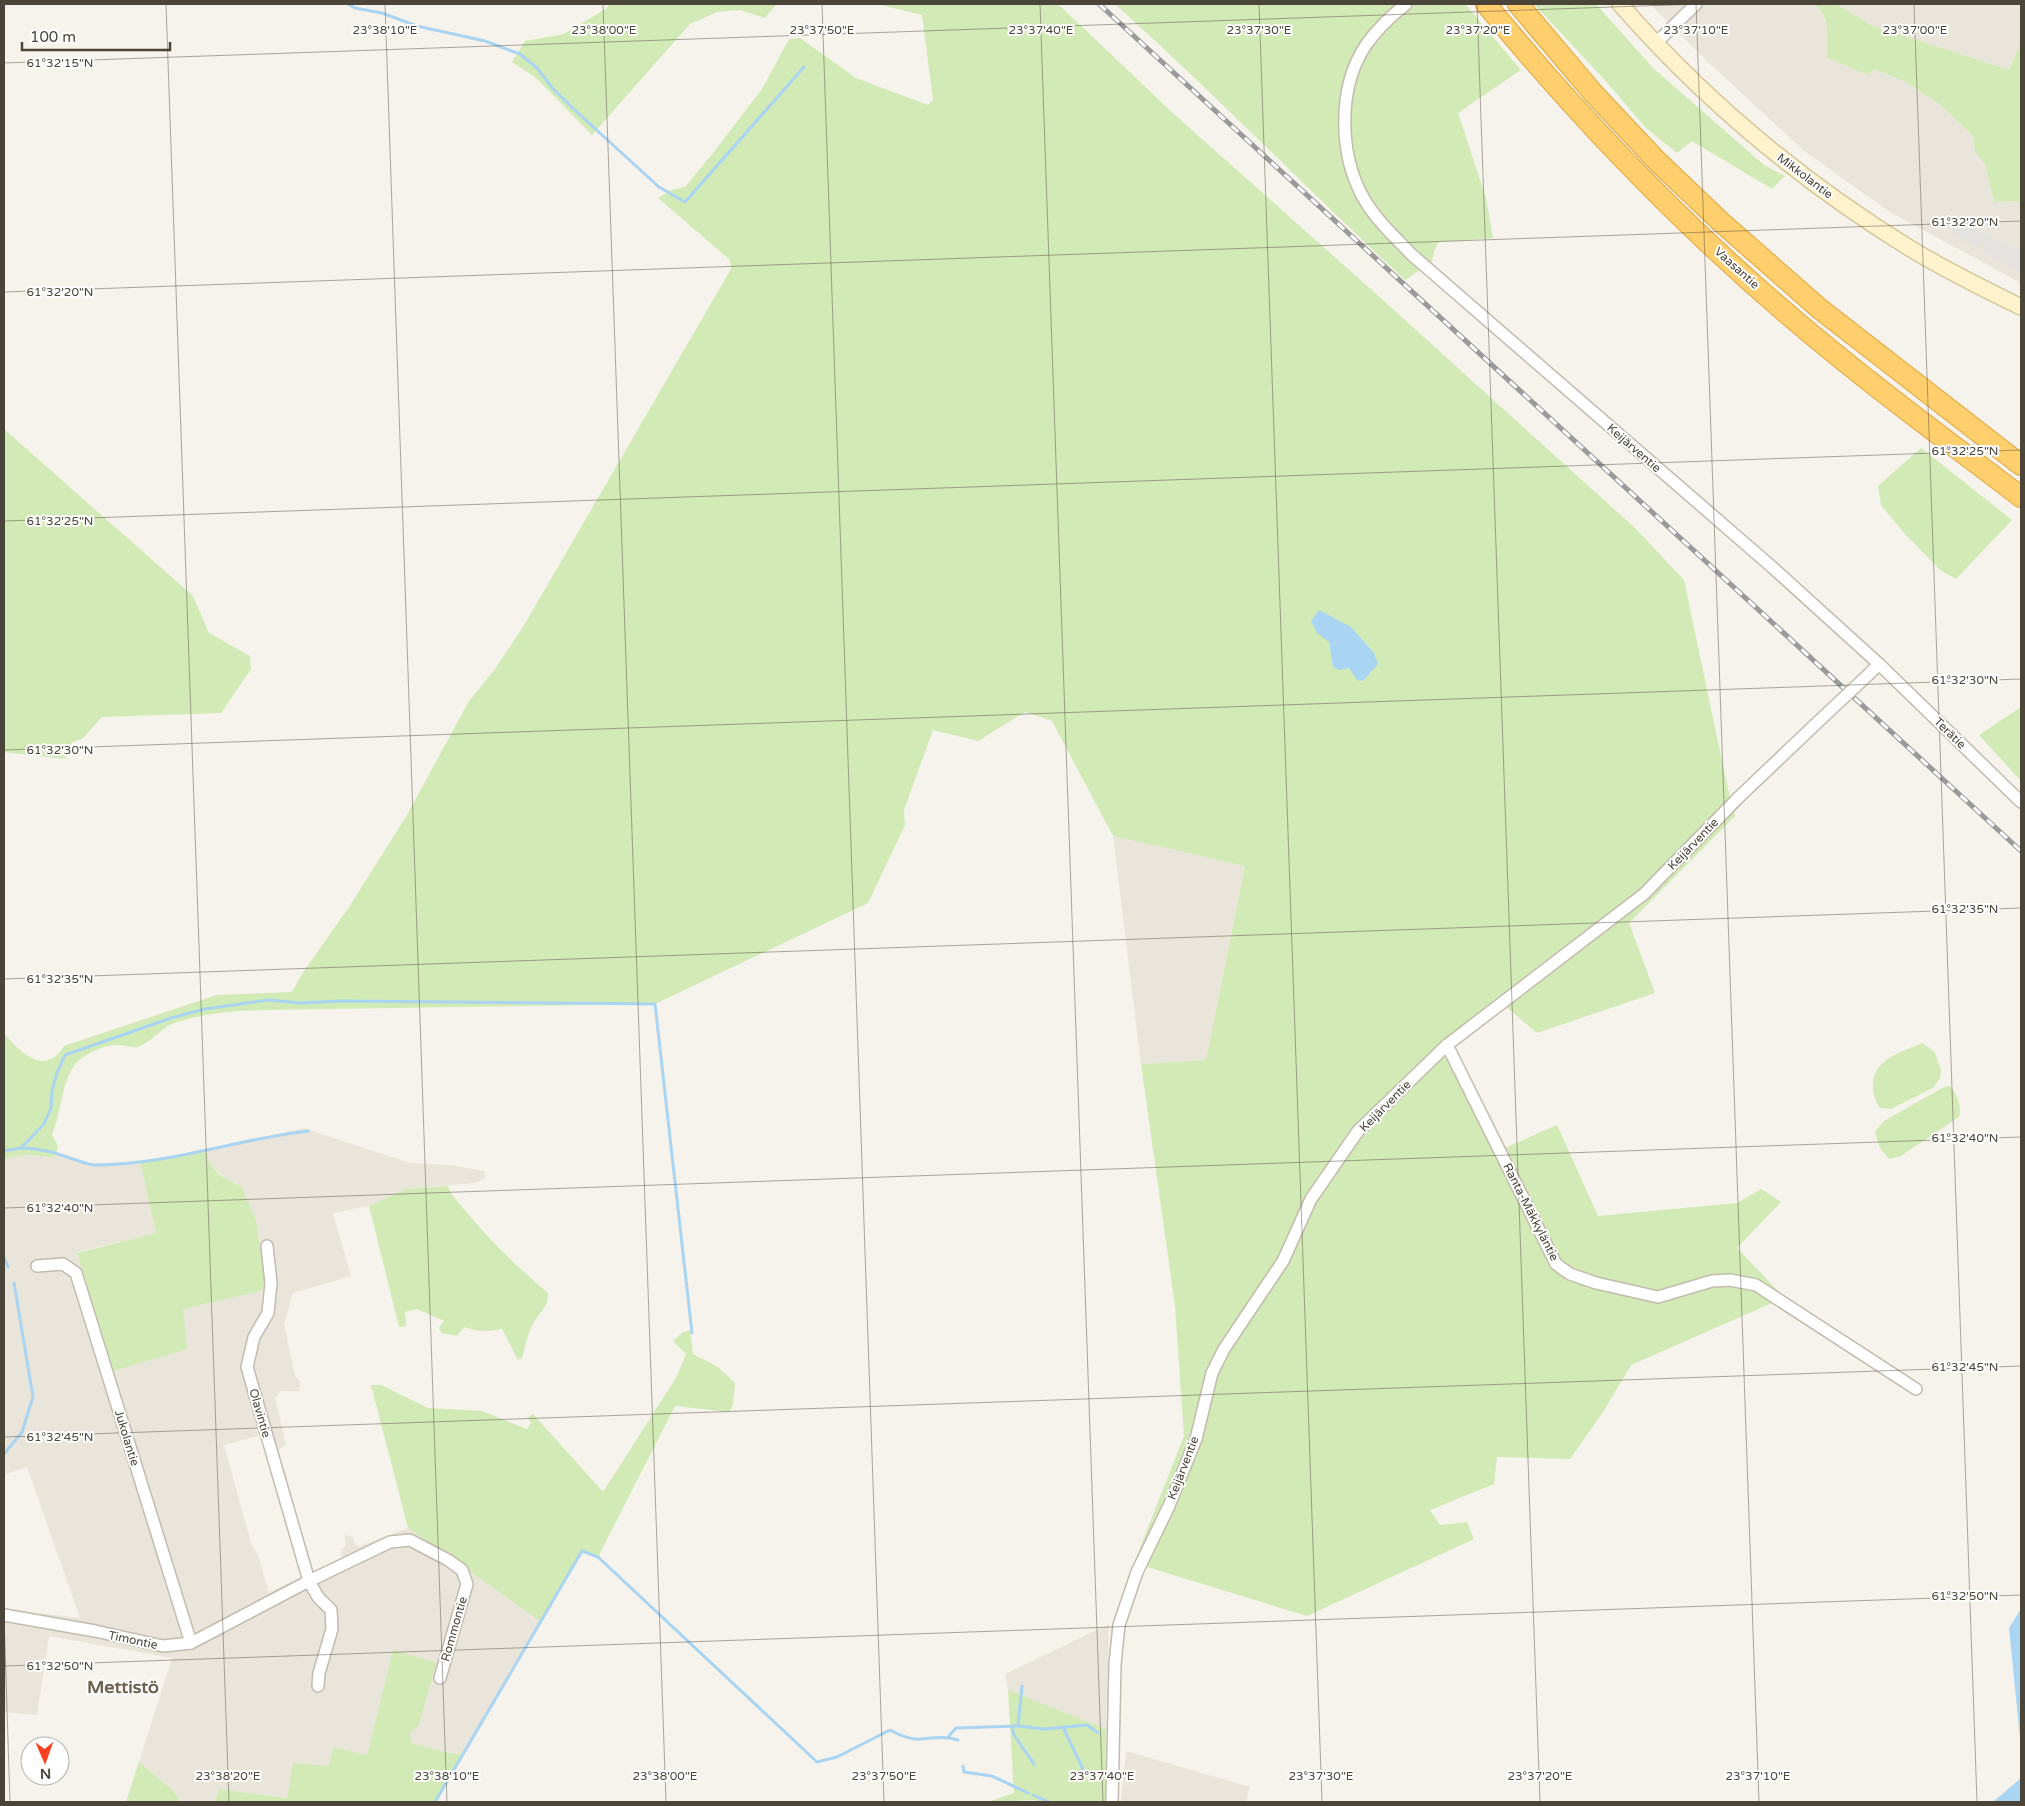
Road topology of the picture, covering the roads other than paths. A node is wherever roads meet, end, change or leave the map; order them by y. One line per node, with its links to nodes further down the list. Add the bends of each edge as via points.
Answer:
1 (1406, 4): 10 (street, Keijärventie, via 1366,46 1356,65 1345,113 1349,160 1359,188 1375,214 1411,254)
2 (1486, 4): 9 (highway, Vaasantie, via 1593,126 1674,210 1735,267 1843,361)
3 (1518, 4): 8 (highway, Vaasantie, via 1657,162 1721,222 1820,309)
4 (1620, 4): 6 (main road, Mikkolantie)
5 (1696, 4): 6 (street)
6 (1655, 44): 7 (main road, Mikkolantie, via 1746,130 1836,199 1911,249)
7 (2021, 307)
8 (2021, 465)
9 (2021, 497)
10 (1879, 664): 11 (street, Terätie); 12 (street, Keijärventie, bridge, via 1739,797 1644,894)
11 (2021, 802)
12 (1447, 1045): 15 (street, Ranta-Mäkkyläntie, via 1556,1264 1570,1274 1596,1283 1658,1297 1712,1281 1756,1284); 21 (street, Keijärventie, via 1358,1131 1311,1199 1282,1261 1224,1349 1212,1373 1196,1439 1137,1572 1119,1626)
13 (267, 1246): 16 (street, Olavintie, via 271,1283 268,1313 254,1338 247,1367)
14 (37, 1266): 18 (street, Jukolantie, via 63,1264 76,1273)
15 (1916, 1388)
16 (309, 1580): 18 (street, Timontie); 19 (street, Rommontie, via 390,1542 410,1540 462,1570 467,1584); 20 (street, Olavintie, via 318,1597 331,1610 332,1628 318,1673)
17 (4, 1616): 18 (street, Timontie, via 163,1646)
18 (191, 1643)
19 (440, 1678)
20 (318, 1686)
21 (1112, 1802)

